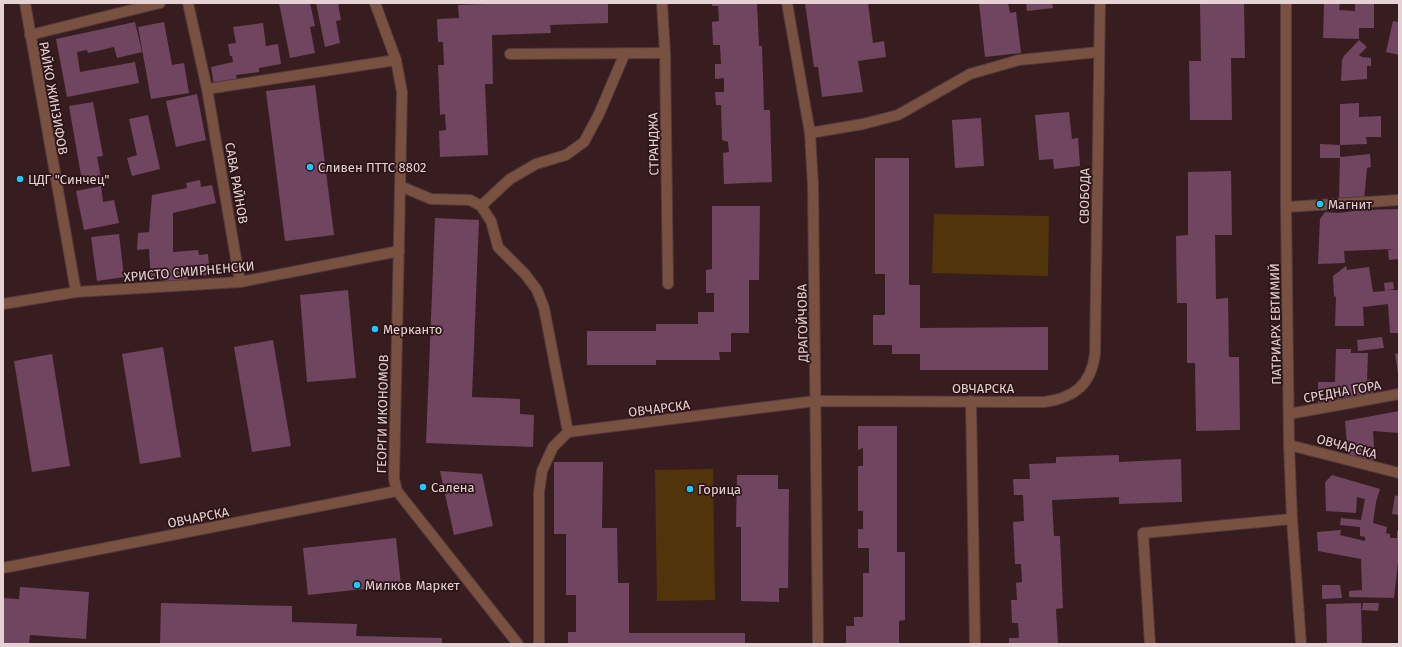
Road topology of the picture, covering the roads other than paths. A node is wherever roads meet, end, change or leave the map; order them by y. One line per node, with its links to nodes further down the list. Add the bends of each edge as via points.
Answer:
1 (25, 3): 9 (street, РАЙКО ЖИНЗИФОВ)
2 (160, 3): 9 (street)
3 (188, 3): 15 (street, САВА РАЙНОВ)
4 (375, 3): 14 (street, ГЕОРГИ ИКОНОМОВ)
5 (662, 3): 12 (street, СТРАНДЖА)
6 (787, 3): 16 (street, ДРАГОЙЧОВА)
7 (1100, 3): 10 (street, СВОБОДА)
8 (1286, 3): 20 (street, ПАТРИАРХ ЕВТИМИЙ)
9 (30, 36): 24 (street, РАЙКО ЖИНЗИФОВ)
10 (1099, 52): 16 (street, via 1019,60 970,74 898,115 863,124); 26 (street, СВОБОДА, via 1095,354 1089,376)
11 (625, 53): 12 (street); 13 (street); 19 (street, via 584,142 566,155 536,164 510,179)
12 (665, 53): 23 (street, СТРАНДЖА)
13 (510, 54)
14 (396, 60): 15 (street); 17 (street, ГЕОРГИ ИКОНОМОВ, via 402,92)
15 (207, 89): 22 (street, САВА РАЙНОВ)
16 (810, 132): 28 (street, ДРАГОЙЧОВА)
17 (400, 186): 19 (street, via 431,199 470,200); 21 (street, ГЕОРГИ ИКОНОМОВ)
18 (1399, 200): 20 (street)
19 (481, 206): 31 (street, via 491,221 498,247 525,274 537,290 544,308)
20 (1286, 207): 30 (street, ПАТРИАРХ ЕВТИМИЙ)
21 (399, 251): 22 (street, ХРИСТО СМИРНЕНСКИ); 34 (street, ГЕОРГИ ИКОНОМОВ, via 394,479)
22 (240, 282): 24 (street, ХРИСТО СМИРНЕНСКИ)
23 (668, 284)
24 (76, 292): 25 (street, ХРИСТО СМИРНЕНСКИ)
25 (3, 304)
26 (1082, 385): 29 (street, ОВЧАРСКА, via 1071,395 1058,400)
27 (1399, 394): 30 (street, СРЕДНА ГОРА)
28 (815, 401): 29 (street, ОВЧАРСКА); 31 (street, ОВЧАРСКА); 39 (street, ДРАГОЙЧОВА)
29 (971, 401): 40 (street)
30 (1289, 414): 32 (street, ПАТРИАРХ ЕВТИМИЙ)
31 (568, 432): 38 (street, via 552,447 542,471 539,492)
32 (1289, 444): 33 (street, ОВЧАРСКА); 35 (street, ПАТРИАРХ ЕВТИМИЙ)
33 (1399, 473)
34 (397, 492): 36 (street, ОВЧАРСКА); 37 (street)
35 (1292, 519): 41 (street, via 1143,534); 42 (street, ПАТРИАРХ ЕВТИМИЙ)
36 (3, 568)
37 (518, 644)
38 (538, 644)
39 (818, 644)
40 (975, 644)
41 (1150, 644)
42 (1301, 644)

